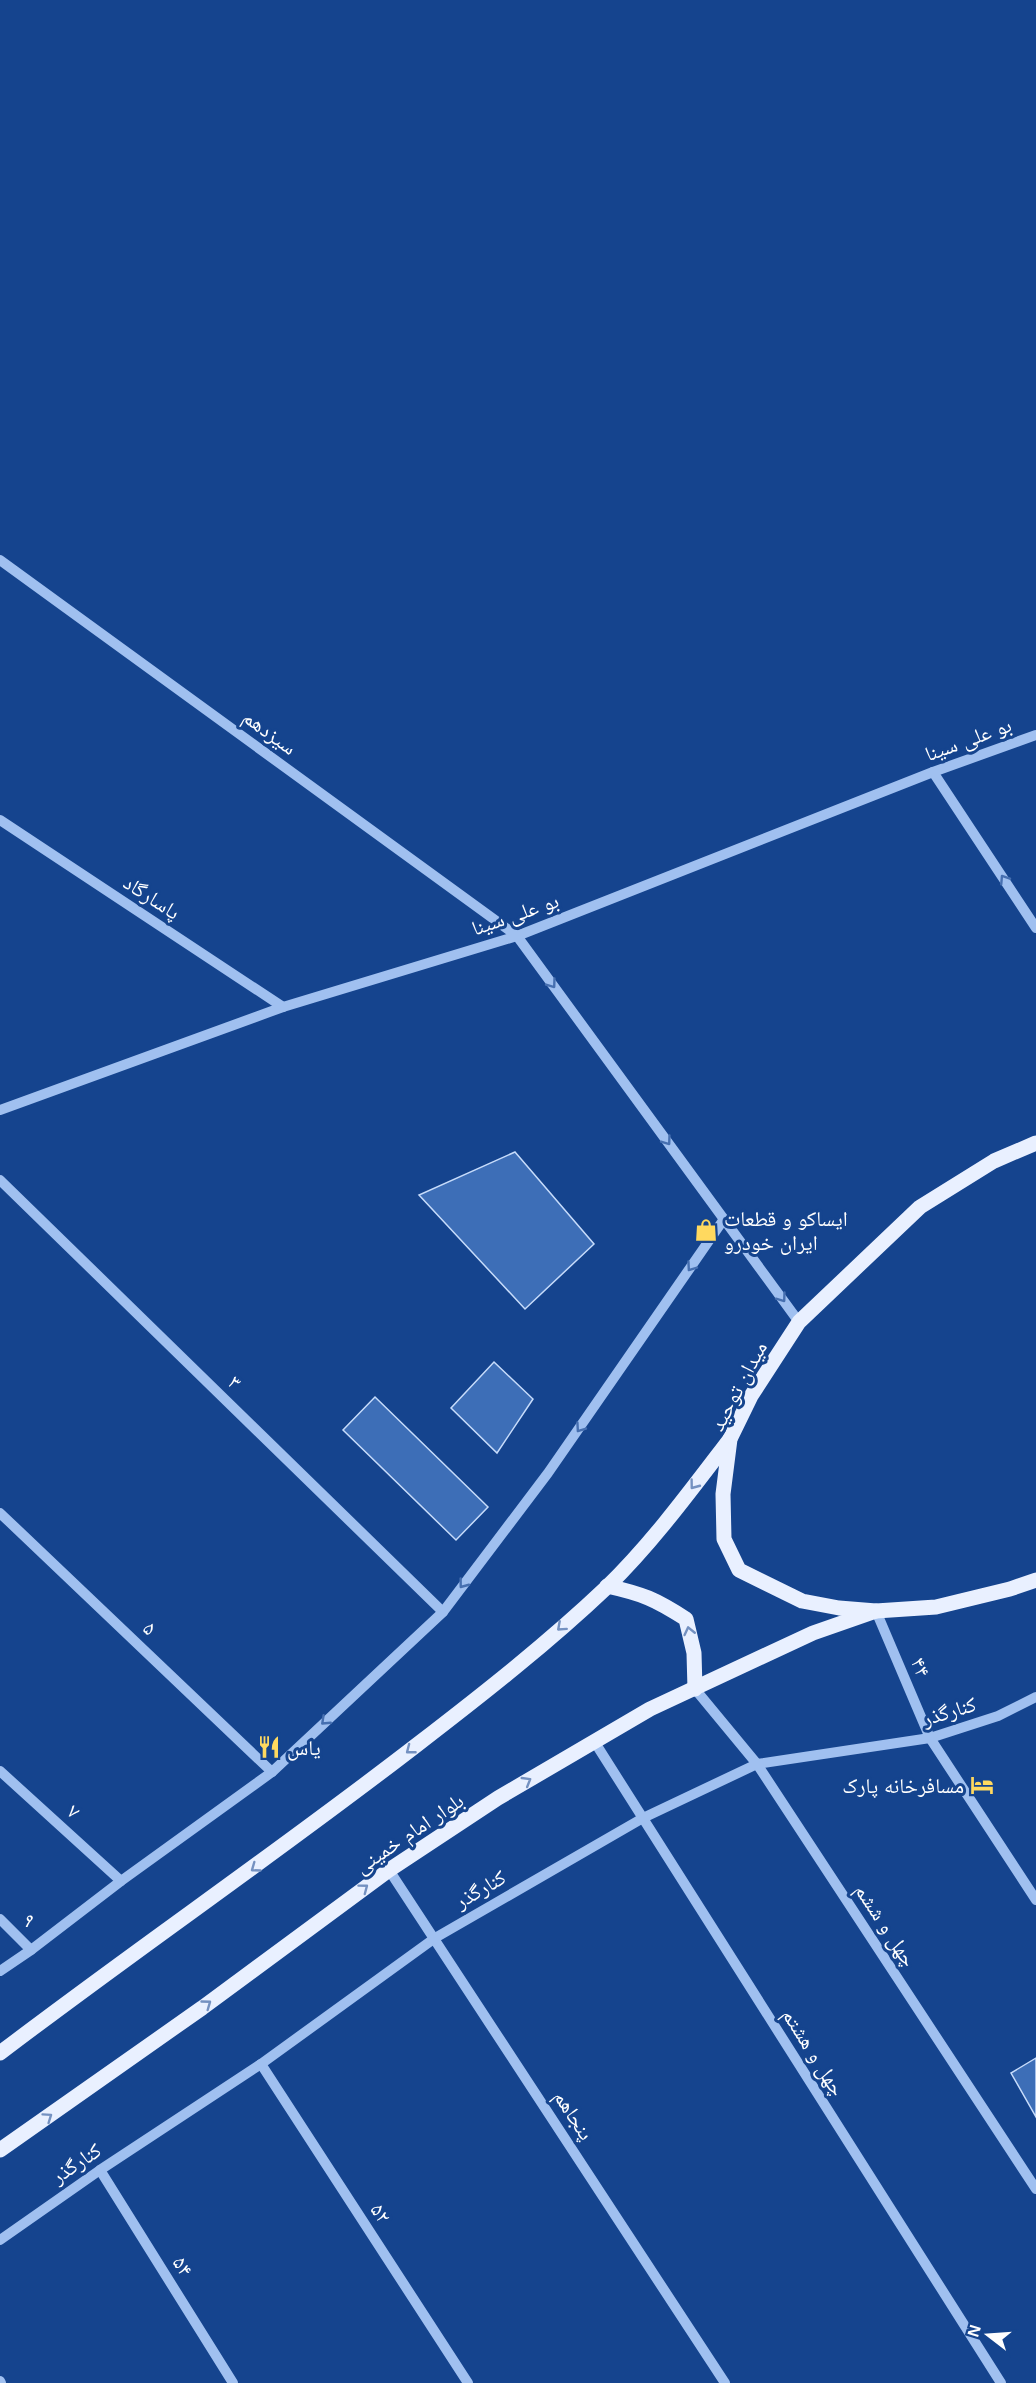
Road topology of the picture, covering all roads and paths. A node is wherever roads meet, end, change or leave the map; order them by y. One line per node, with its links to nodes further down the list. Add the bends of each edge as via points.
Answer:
1 (0, 560): 6 (street, سیزدهم)
2 (1036, 735): 3 (street, بو علی سینا)
3 (933, 772): 5 (street, one-way to 3); 6 (street, بو علی سینا)
4 (0, 820): 7 (street, پاسارگاد)
5 (1036, 928)
6 (517, 936): 7 (street, بو علی سینا); 11 (street, سیزدهم, one-way to 11)
7 (283, 1007): 8 (street, بو علی سینا)
8 (0, 1110)
9 (1036, 1143): 12 (main road, میدان توحید, via 994,1161 920,1206)
10 (0, 1180): 18 (street, ۳)
11 (724, 1220): 12 (street, سیزدهم, one-way to 12); 18 (street, one-way to 18, via 548,1473)
12 (799, 1322): 13 (main road, میدان توحید, via 751,1396)
13 (730, 1438): 16 (main road, one-way to 16, via 659,1531); 17 (main road, میدان توحید, via 723,1494 724,1539 739,1570 802,1601)
14 (0, 1513): 25 (street, ۵)
15 (1036, 1580): 17 (main road, میدان توحید, via 936,1607)
16 (607, 1586): 19 (main road, one-way to 16, via 694,1653 686,1619 641,1593); 34 (main road, one-way to 34, via 504,1678 321,1819)
17 (876, 1611): 19 (main road, بلوار امام خمینی, via 813,1633); 21 (street, ۴۴)
18 (442, 1612): 25 (street, one-way to 25)
19 (695, 1689): 22 (main road, بلوار امام خمینی); 23 (street, چهل و ششم)
20 (1036, 1697): 21 (street, کنارگذر, via 998,1716)
21 (930, 1738): 23 (street, کنارگذر); 29 (street, ۴۴)
22 (594, 1741): 26 (street, چهل و هشتم); 27 (main road, بلوار امام خمینی, one-way to 22)
23 (757, 1764): 26 (street, کنارگذر); 38 (street, چهل و ششم)
24 (0, 1771): 28 (street, ۷)
25 (272, 1772): 28 (street)
26 (642, 1818): 31 (street, کنارگذر); 43 (street, چهل و هشتم)
27 (389, 1870): 31 (street, پنجاهم); 36 (main road, بلوار امام خمینی, one-way to 27)
28 (121, 1881): 32 (street)
29 (1036, 1900)
30 (0, 1919): 32 (street, ۹)
31 (435, 1938): 35 (street, کنارگذر); 42 (street, پنجاهم)
32 (31, 1950): 33 (street)
33 (0, 1971)
34 (0, 2053)
35 (261, 2064): 37 (street, کنارگذر); 41 (street, ۵۲)
36 (0, 2150)
37 (100, 2170): 39 (street, کنارگذر); 40 (street, ۵۴)
38 (1036, 2189)
39 (0, 2240)
40 (233, 2383)
41 (468, 2383)
42 (725, 2383)
43 (1000, 2383)

